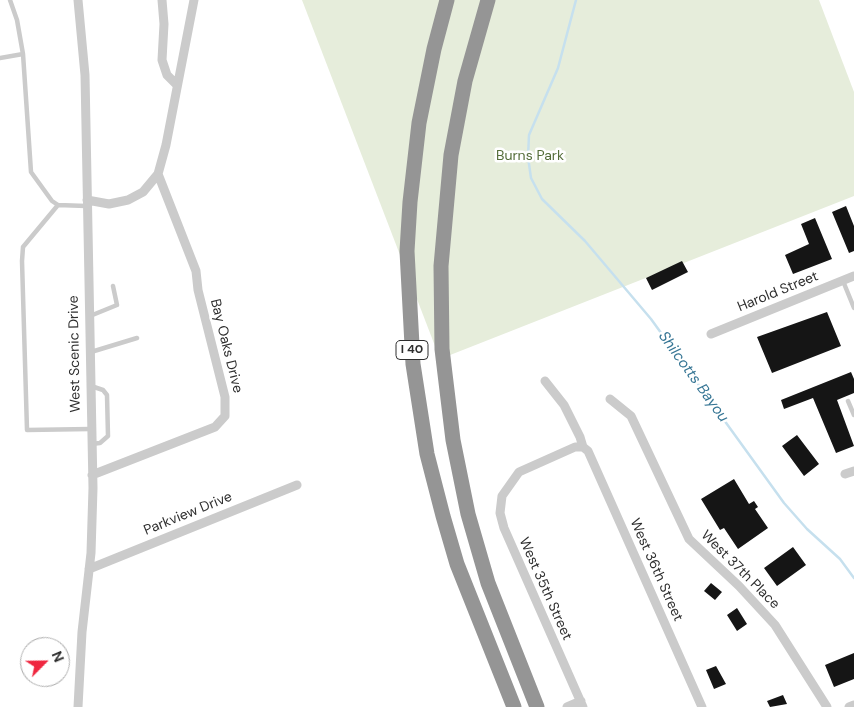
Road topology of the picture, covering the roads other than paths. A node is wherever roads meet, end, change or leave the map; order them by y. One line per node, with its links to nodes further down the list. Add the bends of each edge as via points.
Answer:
1 (10, 0): 7 (lane)
2 (78, 0): 11 (street, West Scenic Drive, via 85,75)
3 (162, 0): 9 (street, via 162,60 167,75)
4 (194, 0): 9 (street)
5 (447, 0): 35 (highway, I 40, via 419,123 410,202 408,251 413,364 427,454 442,516 457,564)
6 (488, 0): 36 (highway, I 40, via 465,81 451,155 441,266 442,349 453,440 468,514 488,583)
7 (23, 54): 8 (lane); 12 (lane, via 31,172 52,202)
8 (0, 58)
9 (178, 85): 10 (street)
10 (158, 174): 11 (street, via 143,192 128,200 109,204); 29 (street, Bay Oaks Drive, via 196,270 198,290 225,397 225,416 215,427)
11 (86, 203): 12 (lane); 17 (street, West Scenic Drive)
12 (58, 205): 26 (lane, via 23,247 27,430)
13 (854, 276): 14 (street, Harold Street)
14 (843, 281): 16 (lane); 18 (street, Harold Street)
15 (113, 286): 17 (lane, via 117,305)
16 (854, 308)
17 (88, 317): 20 (street, West Scenic Drive)
18 (711, 334)
19 (137, 338): 20 (lane)
20 (89, 353): 22 (street, West Scenic Drive)
21 (545, 381): 28 (street, West 36th Street, via 564,405)
22 (90, 386): 26 (street, West Scenic Drive); 27 (lane, via 103,390 106,395 108,436 100,443)
23 (610, 399): 39 (street, West 37th Place, via 631,416 689,539 775,625)
24 (848, 401): 25 (lane)
25 (854, 415)
26 (90, 429): 27 (street, West Scenic Drive)
27 (91, 444): 29 (street, West Scenic Drive)
28 (582, 446): 32 (street, West 35th Street, via 527,467 511,480 501,502 504,528); 38 (street, West 36th Street, via 588,451)
29 (92, 475): 31 (street, West Scenic Drive)
30 (297, 484): 31 (street, Parkview Drive)
31 (89, 569): 34 (street, West Scenic Drive)
32 (582, 704): 37 (street)
33 (854, 705): 40 (street)
34 (78, 707)
35 (514, 707)
36 (537, 707)
37 (567, 707)
38 (702, 707)
39 (827, 707)
40 (849, 707)

